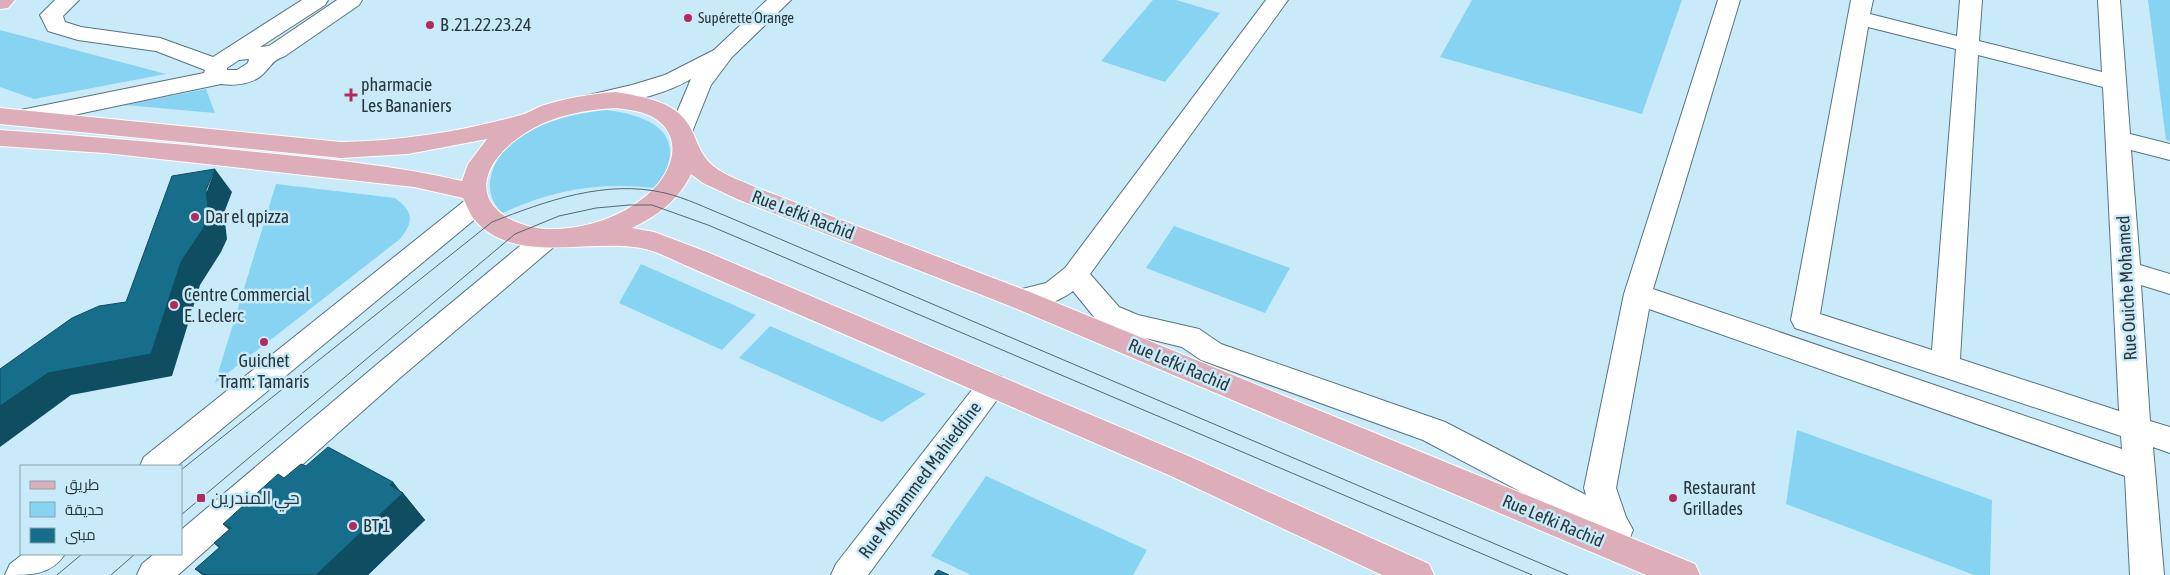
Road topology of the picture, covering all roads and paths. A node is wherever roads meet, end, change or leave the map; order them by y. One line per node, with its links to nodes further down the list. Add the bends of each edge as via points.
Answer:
1 (4, 0): 10 (main road)
2 (68, 0): 16 (street, via 51,15 56,26 78,33 160,45)
3 (317, 0): 14 (street)
4 (351, 0): 15 (street, via 277,51)
5 (780, 0): 13 (street)
6 (1277, 0): 28 (street)
7 (1729, 0): 30 (street)
8 (1971, 0): 12 (street)
9 (2109, 0): 17 (street, Rue Ouiche Mohamed)
10 (0, 3)
11 (1860, 9): 12 (street); 34 (street, via 1805,320)
12 (1968, 45): 17 (street); 34 (street)
13 (724, 52): 18 (street, via 673,80); 22 (street, via 700,84)
14 (236, 54): 15 (street, via 249,52); 16 (street, via 224,59)
15 (261, 57): 16 (street, via 260,65 248,73 232,78)
16 (218, 71): 19 (street)
17 (2114, 82): 23 (street, Rue Ouiche Mohamed)
18 (589, 102): 20 (main road, via 561,107); 22 (main road, via 616,100 644,105 666,115)
19 (10, 117): 20 (main road, via 304,147 382,150 468,136)
20 (534, 118): 25 (main road, via 510,131 490,150 477,171)
21 (0, 138): 25 (main road, via 335,168 414,178)
22 (683, 138): 26 (main road, via 685,160 677,179 652,204 622,223 595,232); 31 (main road, Rue Lefki Rachid, via 699,167 746,193)
23 (2118, 139): 24 (street); 27 (street, Rue Ouiche Mohamed)
24 (2170, 152)
25 (475, 198): 26 (main road, via 486,217 501,228 514,234); 38 (street)
26 (559, 238): 35 (main road, via 620,236 645,239); 41 (street, via 384,376)
27 (2127, 271): 29 (street); 36 (street, Rue Ouiche Mohamed)
28 (1075, 275): 31 (street, via 1054,291); 32 (street)
29 (2170, 284)
30 (1638, 294): 39 (street); 40 (street, via 1600,488)
31 (1020, 299): 33 (main road, Rue Lefki Rachid)
32 (1096, 301): 33 (street); 40 (street, via 1109,314 1133,324 1189,337 1211,352 1434,431)
33 (1103, 334): 44 (main road, Rue Lefki Rachid)
34 (1945, 367): 36 (street)
35 (992, 384): 47 (street, Rue Mohammed Mahieddine); 48 (main road)
36 (2135, 428): 37 (street); 39 (street, Rue Ouiche Mohamed)
37 (2170, 440)
38 (156, 465)
39 (2140, 468): 50 (street, Rue Ouiche Mohamed)
40 (1612, 524): 44 (street)
41 (182, 550)
42 (47, 555): 45 (street)
43 (177, 555): 46 (street)
44 (1641, 558): 49 (main road, Rue Lefki Rachid)
45 (22, 575)
46 (154, 575)
47 (848, 575)
48 (1416, 575)
49 (1683, 575)
50 (2147, 575)

